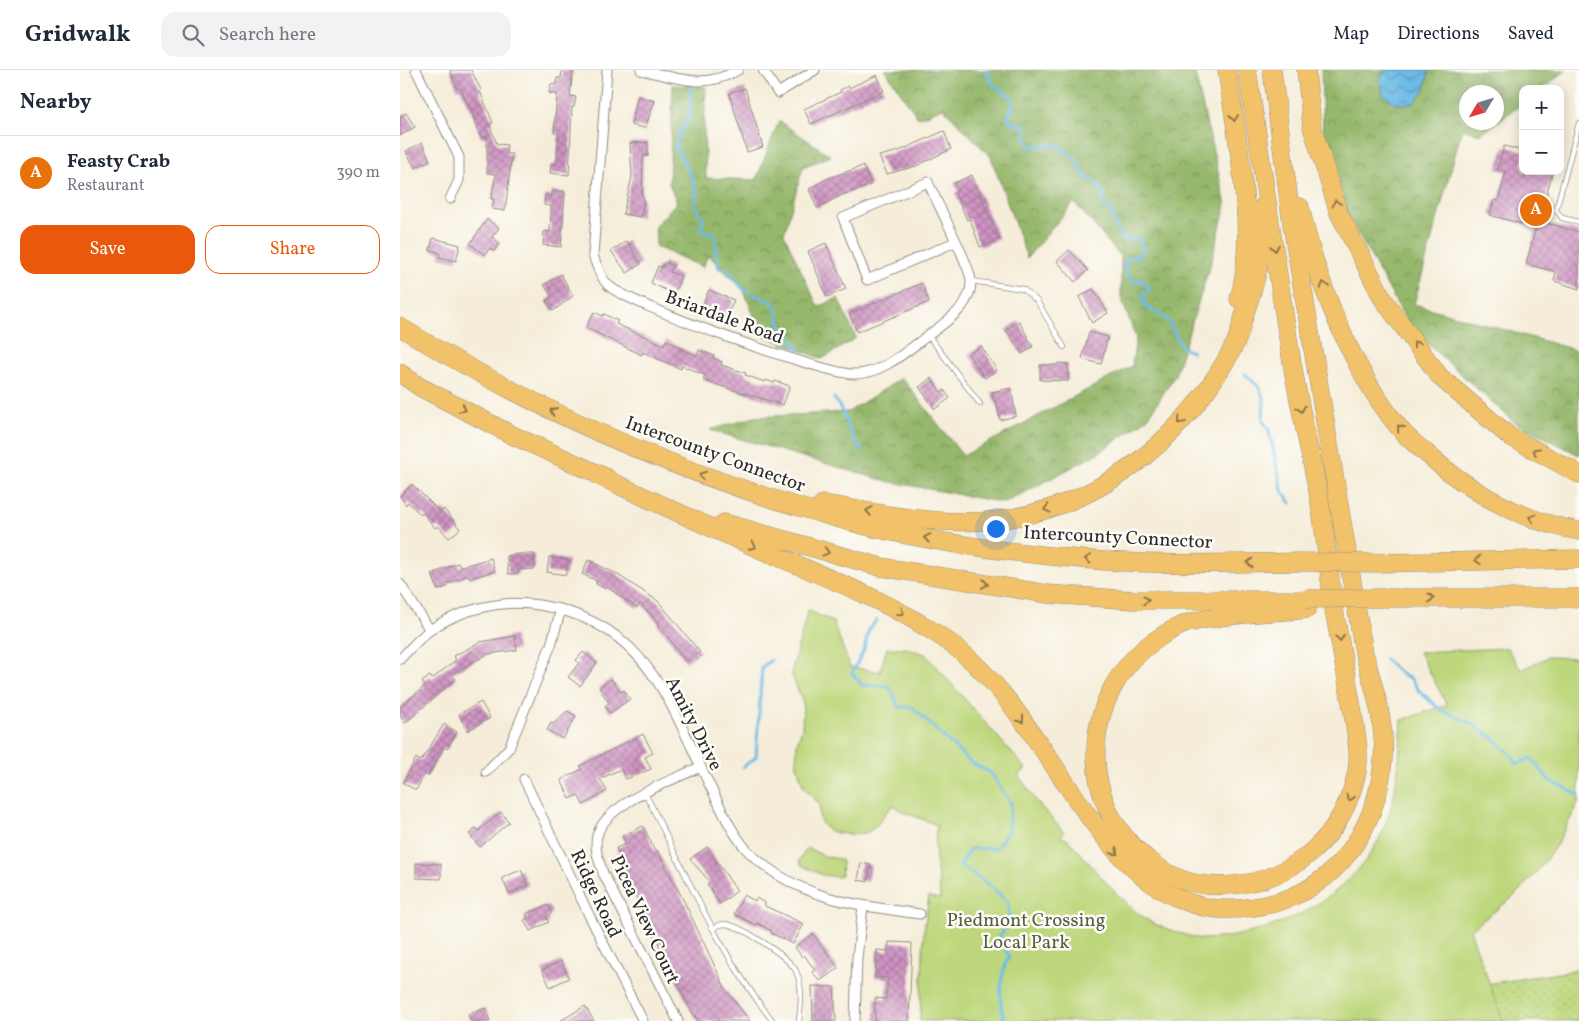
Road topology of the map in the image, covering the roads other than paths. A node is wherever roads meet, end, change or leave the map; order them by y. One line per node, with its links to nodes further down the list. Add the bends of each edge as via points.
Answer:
1 (416, 70): 14 (street, via 459,156 459,180)
2 (607, 70): 19 (street, Briardale Road, via 593,255 608,286 715,332 813,365 852,374 869,372 890,362)
3 (641, 70): 4 (street, via 711,82)
4 (738, 70)
5 (763, 70): 6 (street, via 778,94)
6 (815, 70)
7 (1227, 70): 22 (highway, one-way to 22, via 1244,192 1246,236 1242,288)
8 (1247, 70): 13 (highway)
9 (1272, 70): 11 (highway)
10 (1306, 70): 24 (highway, one-way to 10, via 1509,436 1440,377 1383,299 1339,213 1312,127)
11 (1280, 122): 25 (highway, one-way to 11, via 722,533 889,604 945,639 990,680 1108,844 1154,886 1195,905 1241,909 1288,899 1310,889 1341,862 1367,822 1377,795 1383,738 1378,703 1364,653 1292,225); 27 (highway, one-way to 11, via 1504,509 1450,474 1401,431 1362,373 1328,298 1302,219)
12 (1579, 123): 15 (lane, via 1556,210 1562,218)
13 (1259, 148): 22 (highway, via 1260,223 1256,276 1236,340); 31 (highway, one-way to 31, via 1293,370 1319,496 1356,734 1358,771 1348,805 1327,838 1292,868 1268,878 1237,884 1205,885 1178,878 1135,850 1103,802 1097,727 1106,697 1133,660 1156,640 1186,623)
14 (450, 199)
15 (1579, 222)
16 (956, 242): 16 (street, via 867,280 843,218 928,182); 17 (street)
17 (972, 281): 19 (street, Briardale Road, via 968,296 957,314); 20 (lane, via 1023,289 1037,301)
18 (400, 327): 26 (highway, Intercounty Connector, one-way to 18, via 577,422 480,374)
19 (928, 335): 23 (lane)
20 (1064, 347)
21 (400, 373): 25 (highway, one-way to 25, via 420,387 512,435)
22 (1211, 383): 26 (highway, one-way to 26, via 1180,424 1138,463 1089,492 1053,507 1011,518 952,522)
23 (980, 404)
24 (1579, 474)
25 (597, 475): 31 (highway, one-way to 31, via 732,526 881,567 1057,595)
26 (748, 492): 28 (highway, Intercounty Connector, one-way to 26, bridge, via 1377,563 1150,563 1082,559 990,549 878,529)
27 (1579, 531)
28 (1579, 559)
29 (400, 584): 33 (street)
30 (1579, 598): 31 (highway, one-way to 30, bridge, via 1382,598)
31 (1306, 604)
32 (561, 609): 33 (street, Amity Drive, via 503,604 476,609); 35 (street, Amity Drive, via 581,614 627,644 672,707); 36 (street, via 551,644 509,748)
33 (430, 630): 34 (street, Amity Drive)
34 (400, 659)
35 (700, 767): 38 (street, Picea View Court); 39 (street, Amity Drive, via 728,823 750,853 767,868 816,895)
36 (486, 772)
37 (524, 779): 42 (street, Ridge Road, via 588,915)
38 (645, 794): 41 (lane); 43 (street, Picea View Court, via 610,814 597,835 596,850 603,873)
39 (863, 906): 40 (street, Amity Drive); 46 (street)
40 (920, 914)
41 (714, 928): 44 (lane, via 752,995); 45 (lane, via 724,924 736,928 782,954 792,964 800,986)
42 (643, 1021)
43 (678, 1021)
44 (773, 1021)
45 (799, 1021)
46 (855, 1021)

